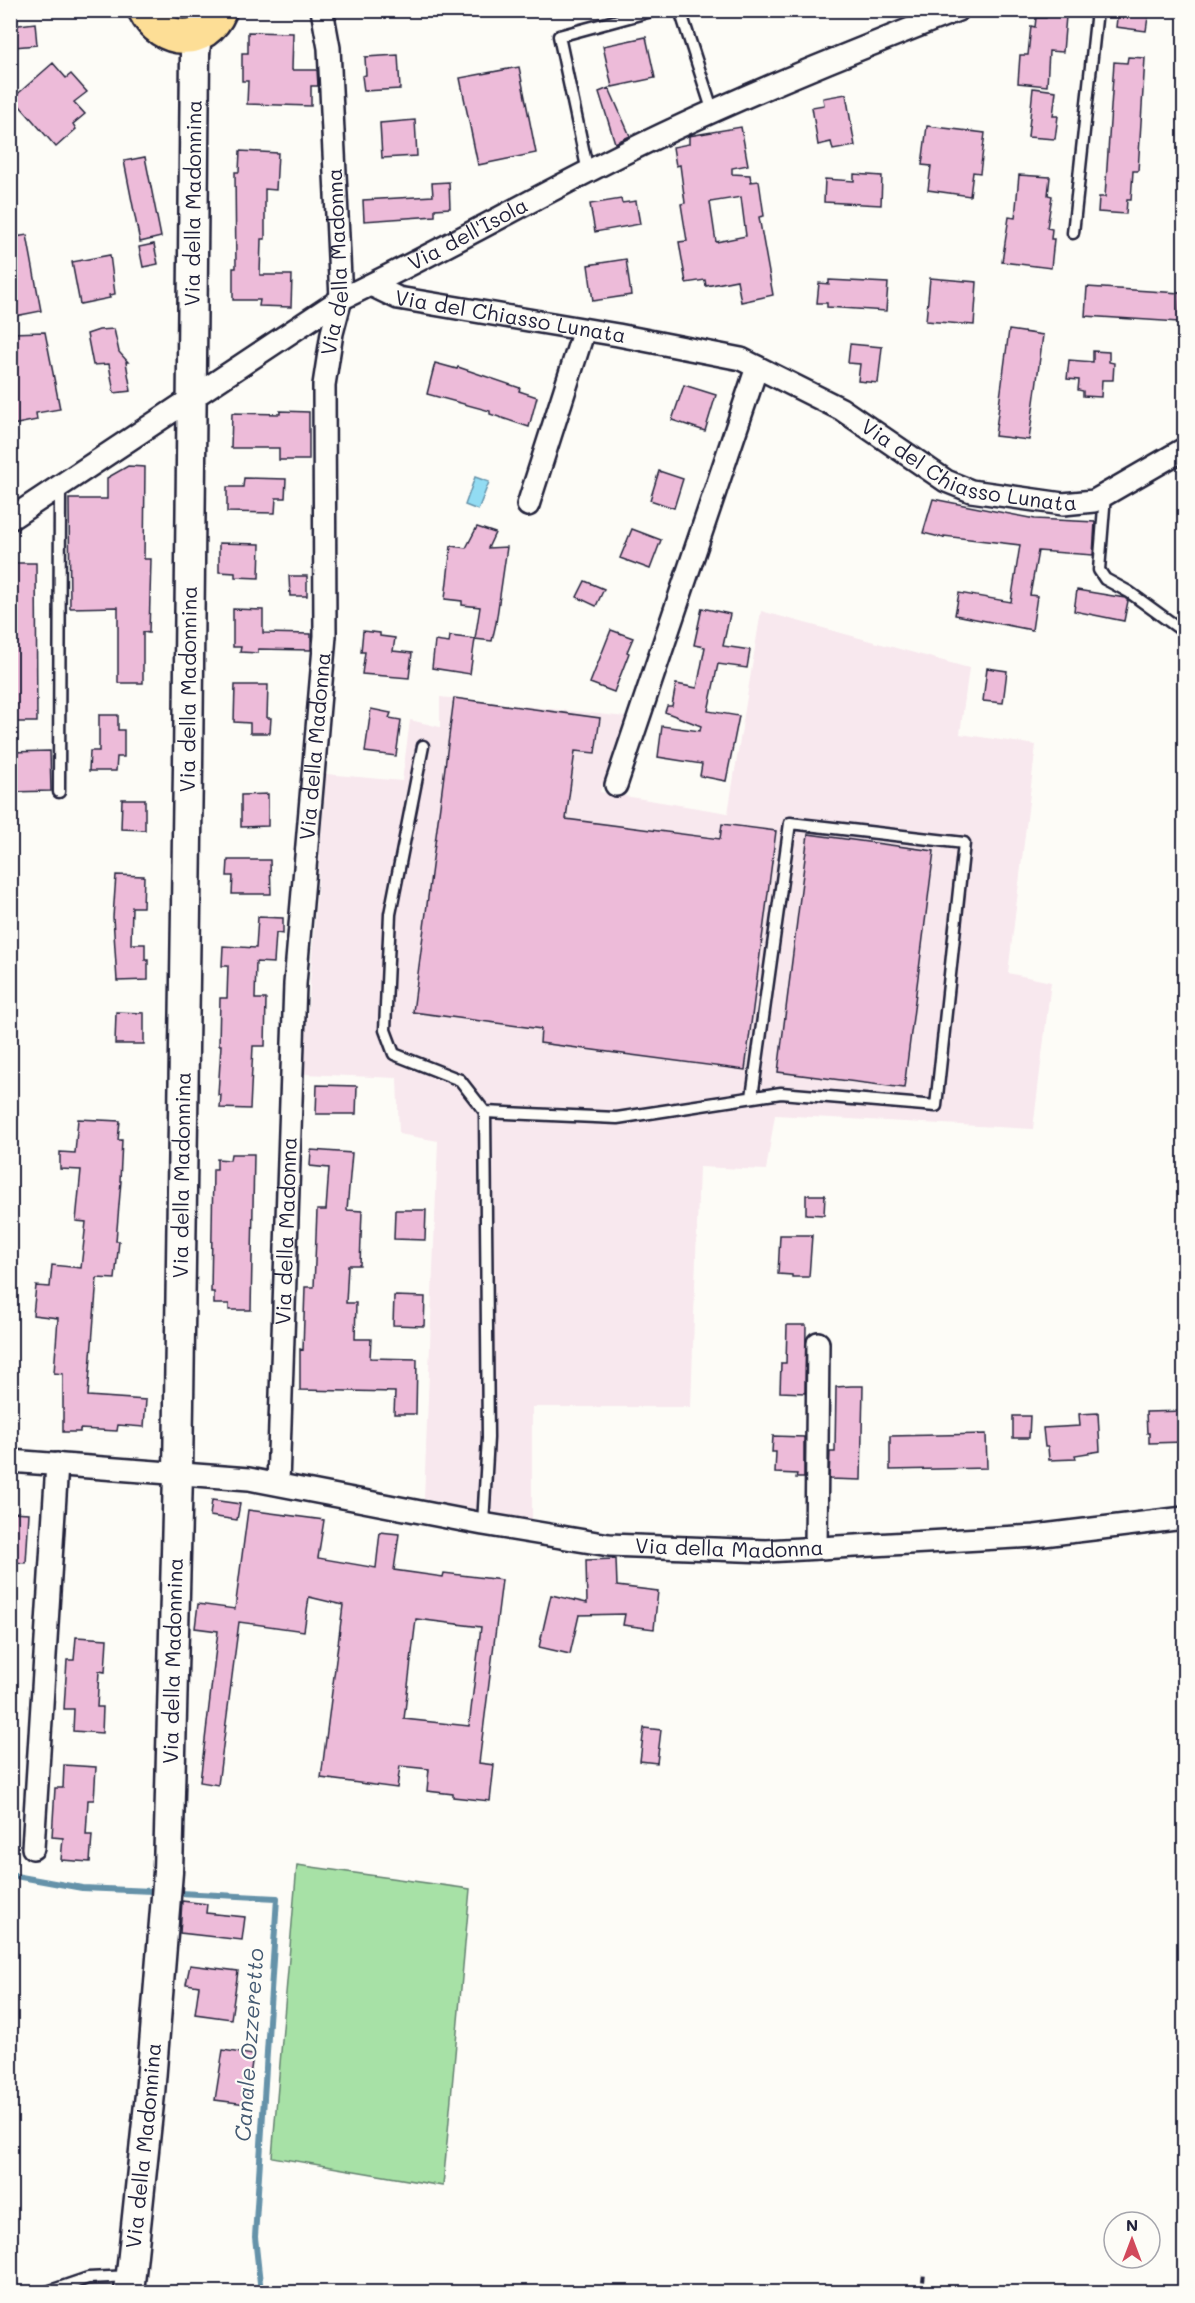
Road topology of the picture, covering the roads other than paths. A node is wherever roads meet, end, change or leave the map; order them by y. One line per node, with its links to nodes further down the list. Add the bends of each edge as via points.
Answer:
1 (145, 10): 8 (main road, via 156,27)
2 (220, 10): 8 (main road, via 213,23)
3 (322, 10): 13 (street, Via della Madonna, via 328,48)
4 (655, 10): 10 (lane, via 559,36)
5 (680, 10): 9 (lane)
6 (958, 10): 9 (street, Via dell'Isola)
7 (1097, 10): 11 (lane)
8 (191, 42): 16 (street, Via della Madonnina)
9 (713, 112): 10 (street, Via dell'Isola)
10 (588, 172): 12 (street, Via dell'Isola)
11 (1073, 232)
12 (371, 285): 13 (street, Via dell'Isola); 14 (street, Via del Chiasso Lunata, via 398,298)
13 (341, 294): 16 (street, Via dell'Isola); 32 (street, Via della Madonna, via 324,385 325,636 295,984)
14 (584, 330): 15 (street, Via del Chiasso Lunata, via 741,359); 20 (street)
15 (757, 367): 19 (street, Via del Chiasso Lunata, via 841,409 946,481 971,491 1063,504 1094,501); 24 (street)
16 (192, 398): 18 (street, Via dell'Isola); 31 (street, Via della Madonnina)
17 (1185, 449): 19 (street, Via del Chiasso Lunata)
18 (60, 486): 21 (street, Via dell'Isola); 25 (lane)
19 (1105, 495): 22 (lane, via 1099,570 1105,579)
20 (528, 505)
21 (10, 519)
22 (1185, 633)
23 (423, 746): 27 (lane, via 390,914 386,1030 394,1054 460,1080)
24 (616, 786)
25 (59, 792)
26 (752, 1097): 26 (lane, via 781,1093 936,1106 964,843 790,822); 27 (lane, via 617,1118)
27 (485, 1112): 34 (lane, via 488,1438)
28 (818, 1343): 35 (street)
29 (10, 1461): 30 (street, Via della Madonna)
30 (57, 1464): 31 (street, Via della Madonna); 36 (street)
31 (178, 1473): 32 (street, Via della Madonna); 37 (street, Via della Madonnina, via 168,1872)
32 (279, 1483): 34 (street, Via della Madonna)
33 (1185, 1518): 35 (street, Via della Madonna, via 1035,1536)
34 (483, 1524): 35 (street, Via della Madonna, via 609,1545 766,1551)
35 (816, 1548)
36 (33, 1848)
37 (130, 2284): 38 (lane, via 88,2278)
38 (46, 2292)

